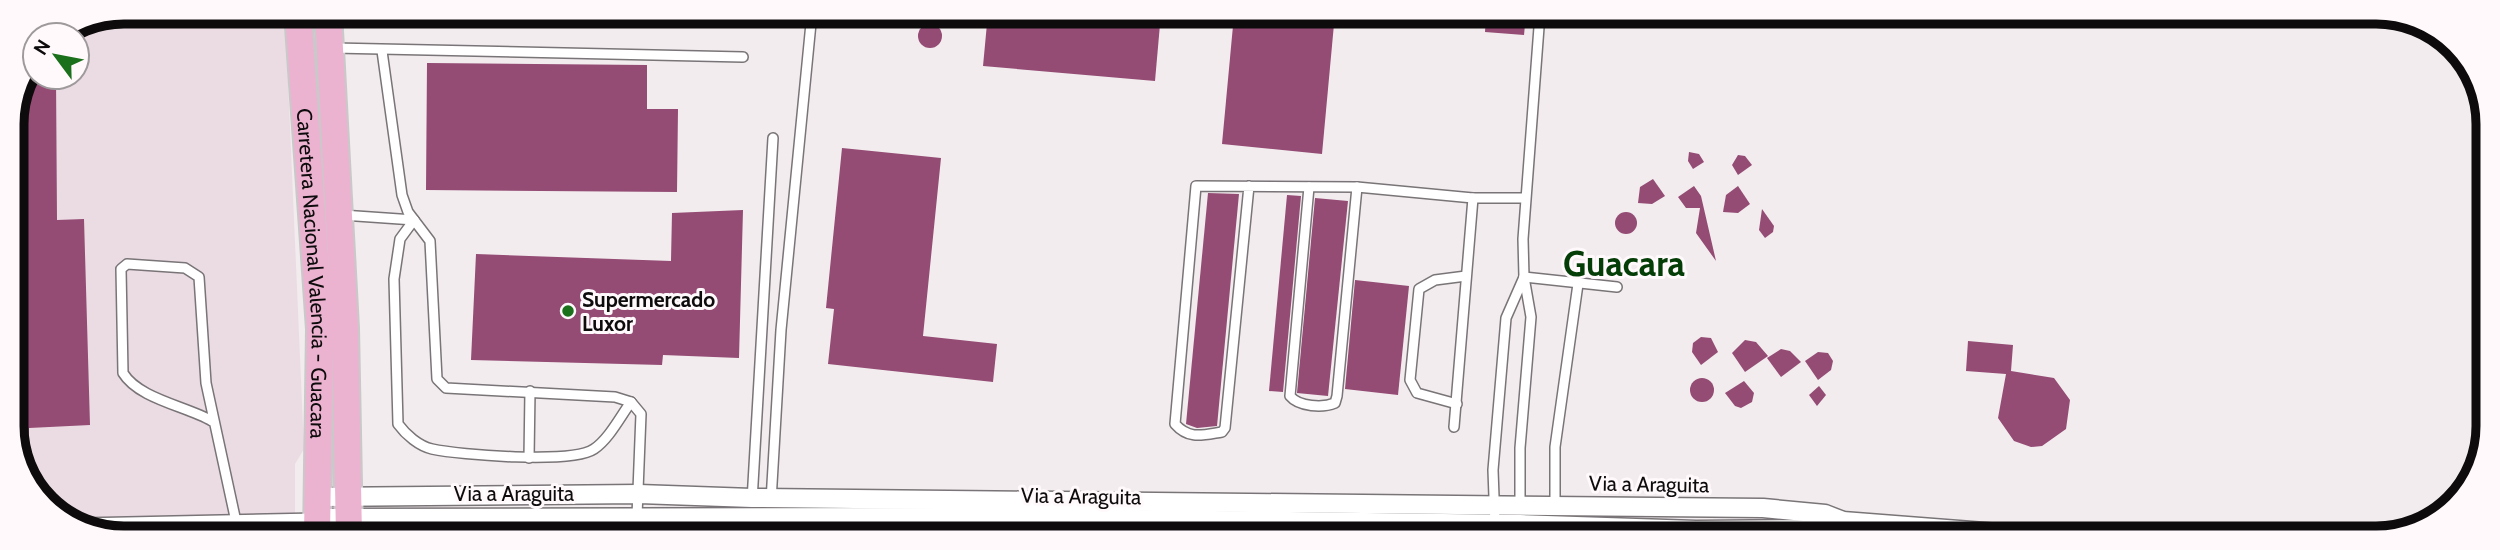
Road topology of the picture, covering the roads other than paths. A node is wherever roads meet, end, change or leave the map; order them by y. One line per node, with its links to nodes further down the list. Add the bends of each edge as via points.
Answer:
1 (299, 25): 35 (main road, Carretera Nacional Valencia - Guacara, via 320,329)
2 (328, 25): 5 (main road, Carretera Nacional Valencia - Guacara)
3 (811, 25): 27 (lane, via 781,330)
4 (1539, 25): 13 (lane)
5 (329, 48): 6 (lane); 14 (main road, Carretera Nacional Valencia - Guacara)
6 (382, 51): 7 (lane); 15 (lane, via 402,195)
7 (743, 57)
8 (773, 138): 28 (lane)
9 (1249, 186): 9 (lane, via 1196,186 1175,424 1184,433 1198,436 1225,428); 10 (lane)
10 (1309, 187): 11 (lane); 11 (lane, via 1290,396 1304,404 1330,405 1337,396)
11 (1357, 187): 12 (lane)
12 (1474, 198): 13 (lane); 16 (lane)
13 (1525, 198): 17 (lane)
14 (340, 215): 15 (lane); 36 (main road, Carretera Nacional Valencia - Guacara)
15 (414, 220): 20 (lane, via 430,241 437,379 446,388); 25 (lane, via 400,239 394,279 398,424 430,449)
16 (1466, 276): 22 (lane); 22 (lane, via 1435,280 1419,289 1410,380 1417,393)
17 (1524, 277): 18 (lane); 31 (lane, via 1506,318); 42 (lane, via 1531,317)
18 (1578, 284): 19 (lane); 32 (lane, via 1555,447)
19 (1617, 287)
20 (530, 391): 21 (lane); 25 (lane)
21 (631, 402): 25 (lane, via 593,450); 26 (lane, via 640,414)
22 (1457, 404): 24 (lane)
23 (212, 421): 23 (lane, via 200,277 185,268 127,264 121,269 123,373 128,382); 34 (lane)
24 (1454, 427)
25 (529, 458)
26 (639, 494): 28 (street, Via a Araguita); 33 (lane); 36 (street, Via a Araguita)
27 (772, 496): 28 (street, Via a Araguita); 29 (street, Via a Araguita); 38 (lane)
28 (752, 498): 37 (lane)
29 (973, 498): 30 (street, Via a Araguita); 39 (lane)
30 (1243, 502): 31 (street, Via a Araguita); 51 (lane)
31 (1494, 505): 42 (street, Via a Araguita); 43 (lane)
32 (1554, 506): 40 (street, Via a Araguita, via 1763,508 1825,514); 42 (street, Via a Araguita); 45 (lane)
33 (637, 516): 36 (street, Via a Araguita); 37 (street, Via a Araguita)
34 (235, 517): 35 (lane); 41 (lane)
35 (318, 517): 36 (street, Via a Araguita)
36 (350, 517)
37 (750, 517): 38 (street, Via a Araguita)
38 (770, 517): 39 (street, Via a Araguita)
39 (970, 517): 49 (lane); 50 (street, Via a Araguita)
40 (1843, 521): 47 (street, Via a Araguita); 48 (street, Via a Araguita)
41 (99, 522)
42 (1519, 522): 43 (street, Via a Araguita); 45 (street, Via a Araguita)
43 (1495, 524): 44 (street, Via a Araguita)
44 (1423, 525)
45 (1556, 525): 46 (street, Via a Araguita)
46 (1566, 525)
47 (1834, 525)
48 (1894, 525)
49 (970, 526)
50 (1164, 526)
51 (1243, 526)

